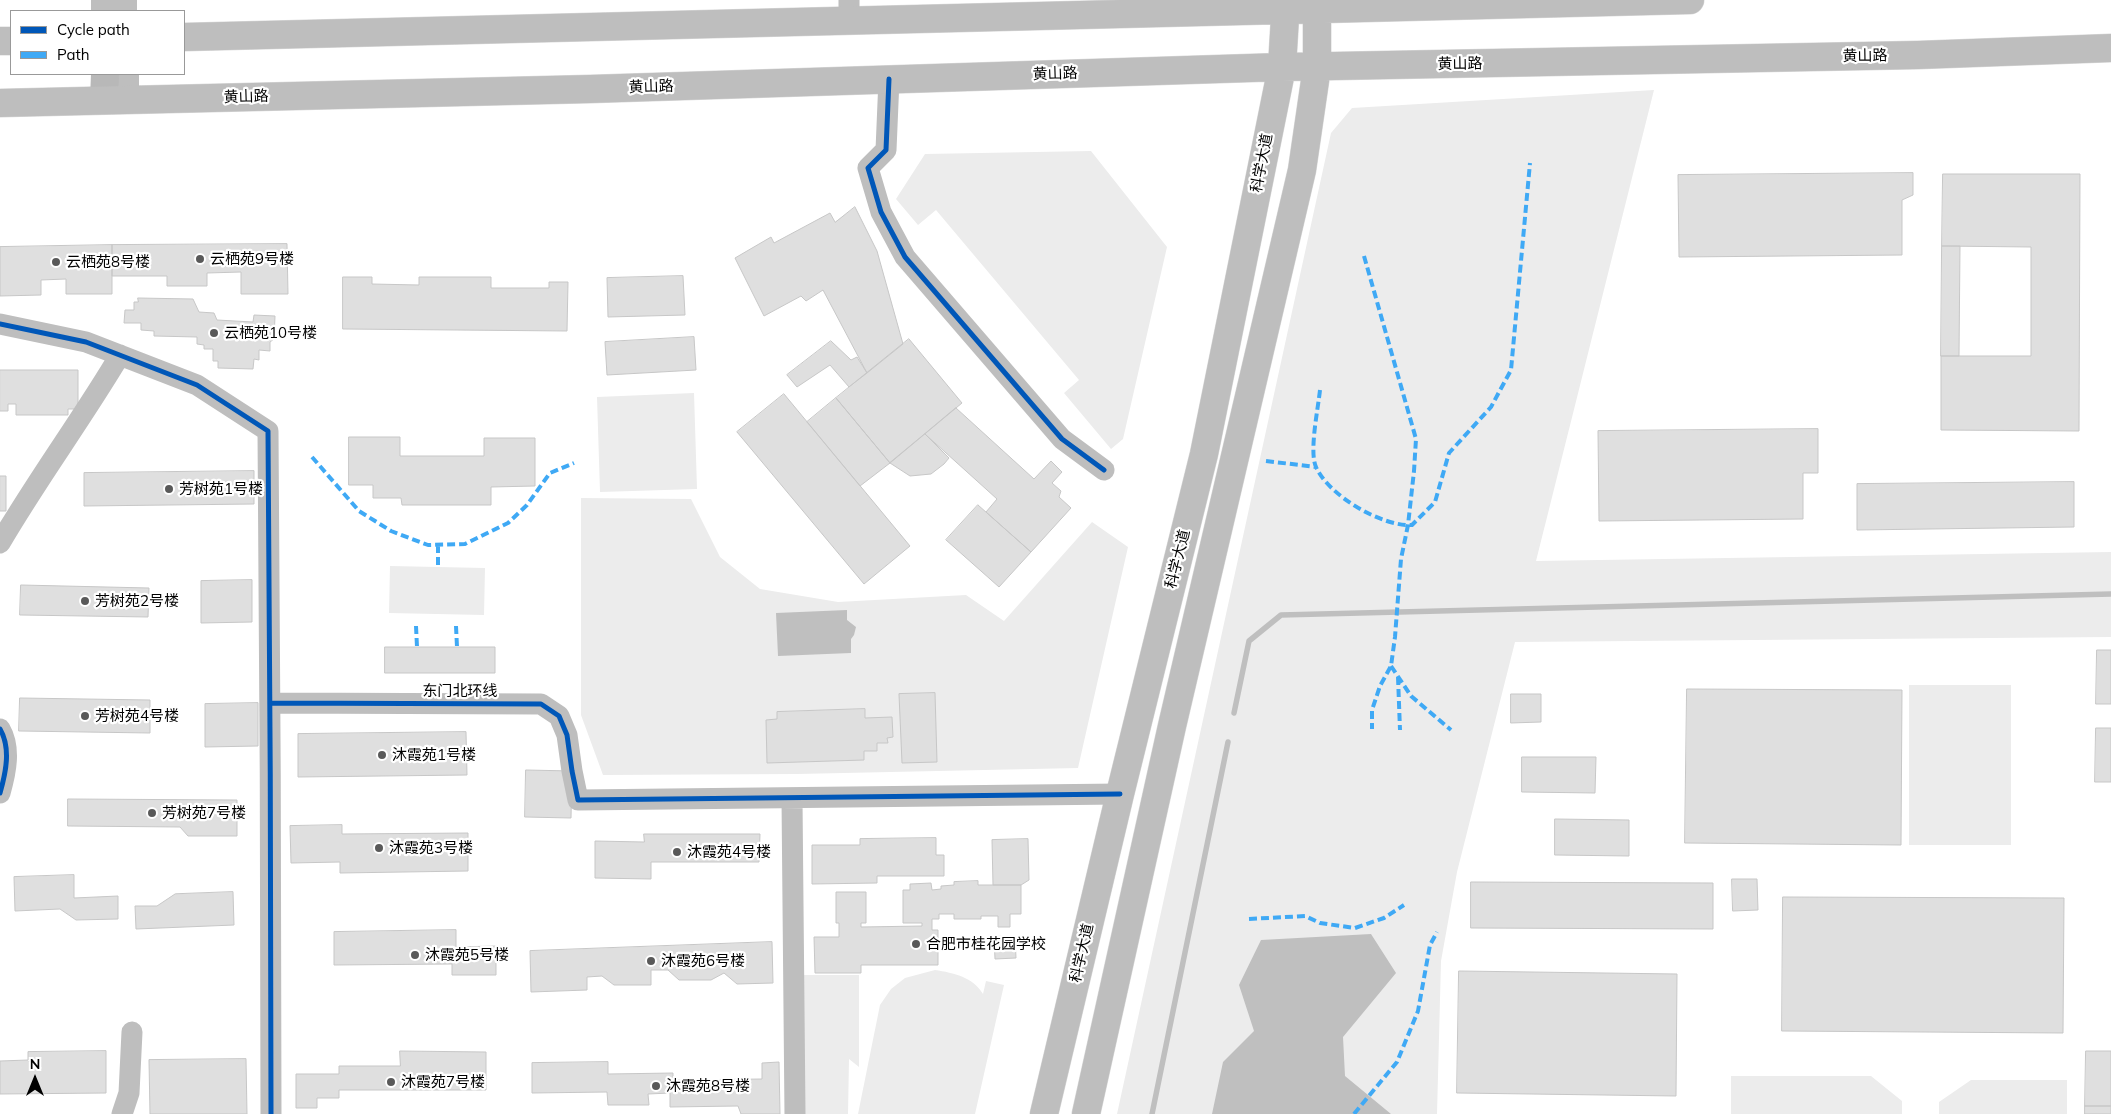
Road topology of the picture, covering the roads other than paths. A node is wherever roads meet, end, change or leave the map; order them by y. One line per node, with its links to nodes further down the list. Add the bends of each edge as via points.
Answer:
1 (1690, 0): 3 (main road)
2 (1286, 5): 3 (main road); 4 (main road); 7 (main road, 科学大道)
3 (1317, 5): 8 (main road)
4 (849, 10): 5 (main road)
5 (185, 37)
6 (2111, 48): 8 (main road, 黄山路)
7 (1282, 67): 8 (main road, 黄山路); 10 (main road, 黄山路); 20 (main road, 科学大道, via 1204,454)
8 (1317, 67): 27 (main road, via 1302,170 1172,726)
9 (106, 75): 11 (main road)
10 (889, 80): 11 (main road, 黄山路); 15 (street, via 886,150 868,168 881,212 905,257 1062,438)
11 (119, 91): 12 (main road, 黄山路)
12 (0, 103)
13 (0, 324): 14 (street, via 86,342)
14 (120, 355): 16 (street); 17 (street, via 197,385 268,431)
15 (1104, 470)
16 (0, 542)
17 (271, 703): 21 (street, 东门北环线, via 542,704 559,716 568,735 578,800); 24 (street)
18 (0, 728): 19 (street, via 5,738 6,772)
19 (0, 792)
20 (1120, 794): 21 (street); 26 (main road, 科学大道)
21 (792, 798): 25 (street)
22 (132, 1032): 23 (street, via 129,1094)
23 (122, 1114)
24 (271, 1114)
25 (794, 1114)
26 (1044, 1114)
27 (1086, 1114)

